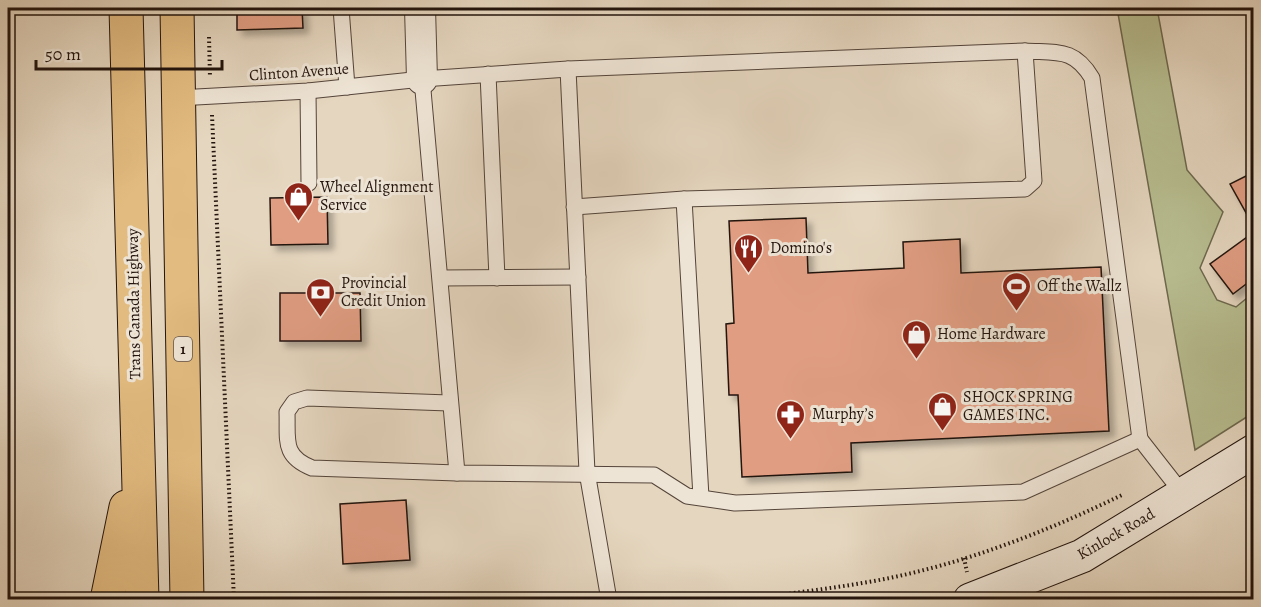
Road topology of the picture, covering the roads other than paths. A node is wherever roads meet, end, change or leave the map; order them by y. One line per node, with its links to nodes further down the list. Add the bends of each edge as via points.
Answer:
1 (126, 8): 21 (highway, Trans Canada Highway)
2 (177, 8): 11 (highway, 1)
3 (341, 8): 9 (lane)
4 (420, 8): 8 (street)
5 (1025, 51): 6 (lane, Clinton Avenue); 13 (lane, via 1034,181 1025,189); 19 (lane, Clinton Avenue, via 1071,54 1084,64 1092,78)
6 (568, 69): 7 (lane, Clinton Avenue); 14 (lane)
7 (488, 74): 8 (lane, Clinton Avenue); 17 (lane)
8 (422, 79): 9 (lane, Clinton Avenue); 16 (lane)
9 (347, 87): 10 (lane, Clinton Avenue)
10 (308, 91): 11 (lane, Clinton Avenue); 12 (lane)
11 (178, 98): 26 (highway, 1)
12 (309, 183)
13 (684, 200): 14 (lane); 25 (lane)
14 (574, 207): 15 (lane)
15 (578, 277): 17 (lane); 23 (lane)
16 (441, 278): 17 (lane); 18 (lane)
17 (497, 278)
18 (449, 403): 22 (lane); 22 (lane, via 307,398 294,402 287,412 289,451 297,462 312,468)
19 (1140, 439): 24 (lane); 25 (lane, via 1023,492 735,503)
20 (1254, 451): 24 (street, Kinlock Road)
21 (137, 452): 27 (highway); 28 (highway, Trans Canada Highway)
22 (457, 472): 23 (lane)
23 (587, 472): 25 (lane, via 654,475 687,496); 29 (lane)
24 (1184, 494): 30 (street, Kinlock Road, via 1082,556)
25 (701, 497)
26 (187, 599)
27 (107, 600)
28 (142, 600)
29 (609, 600)
30 (970, 600)

